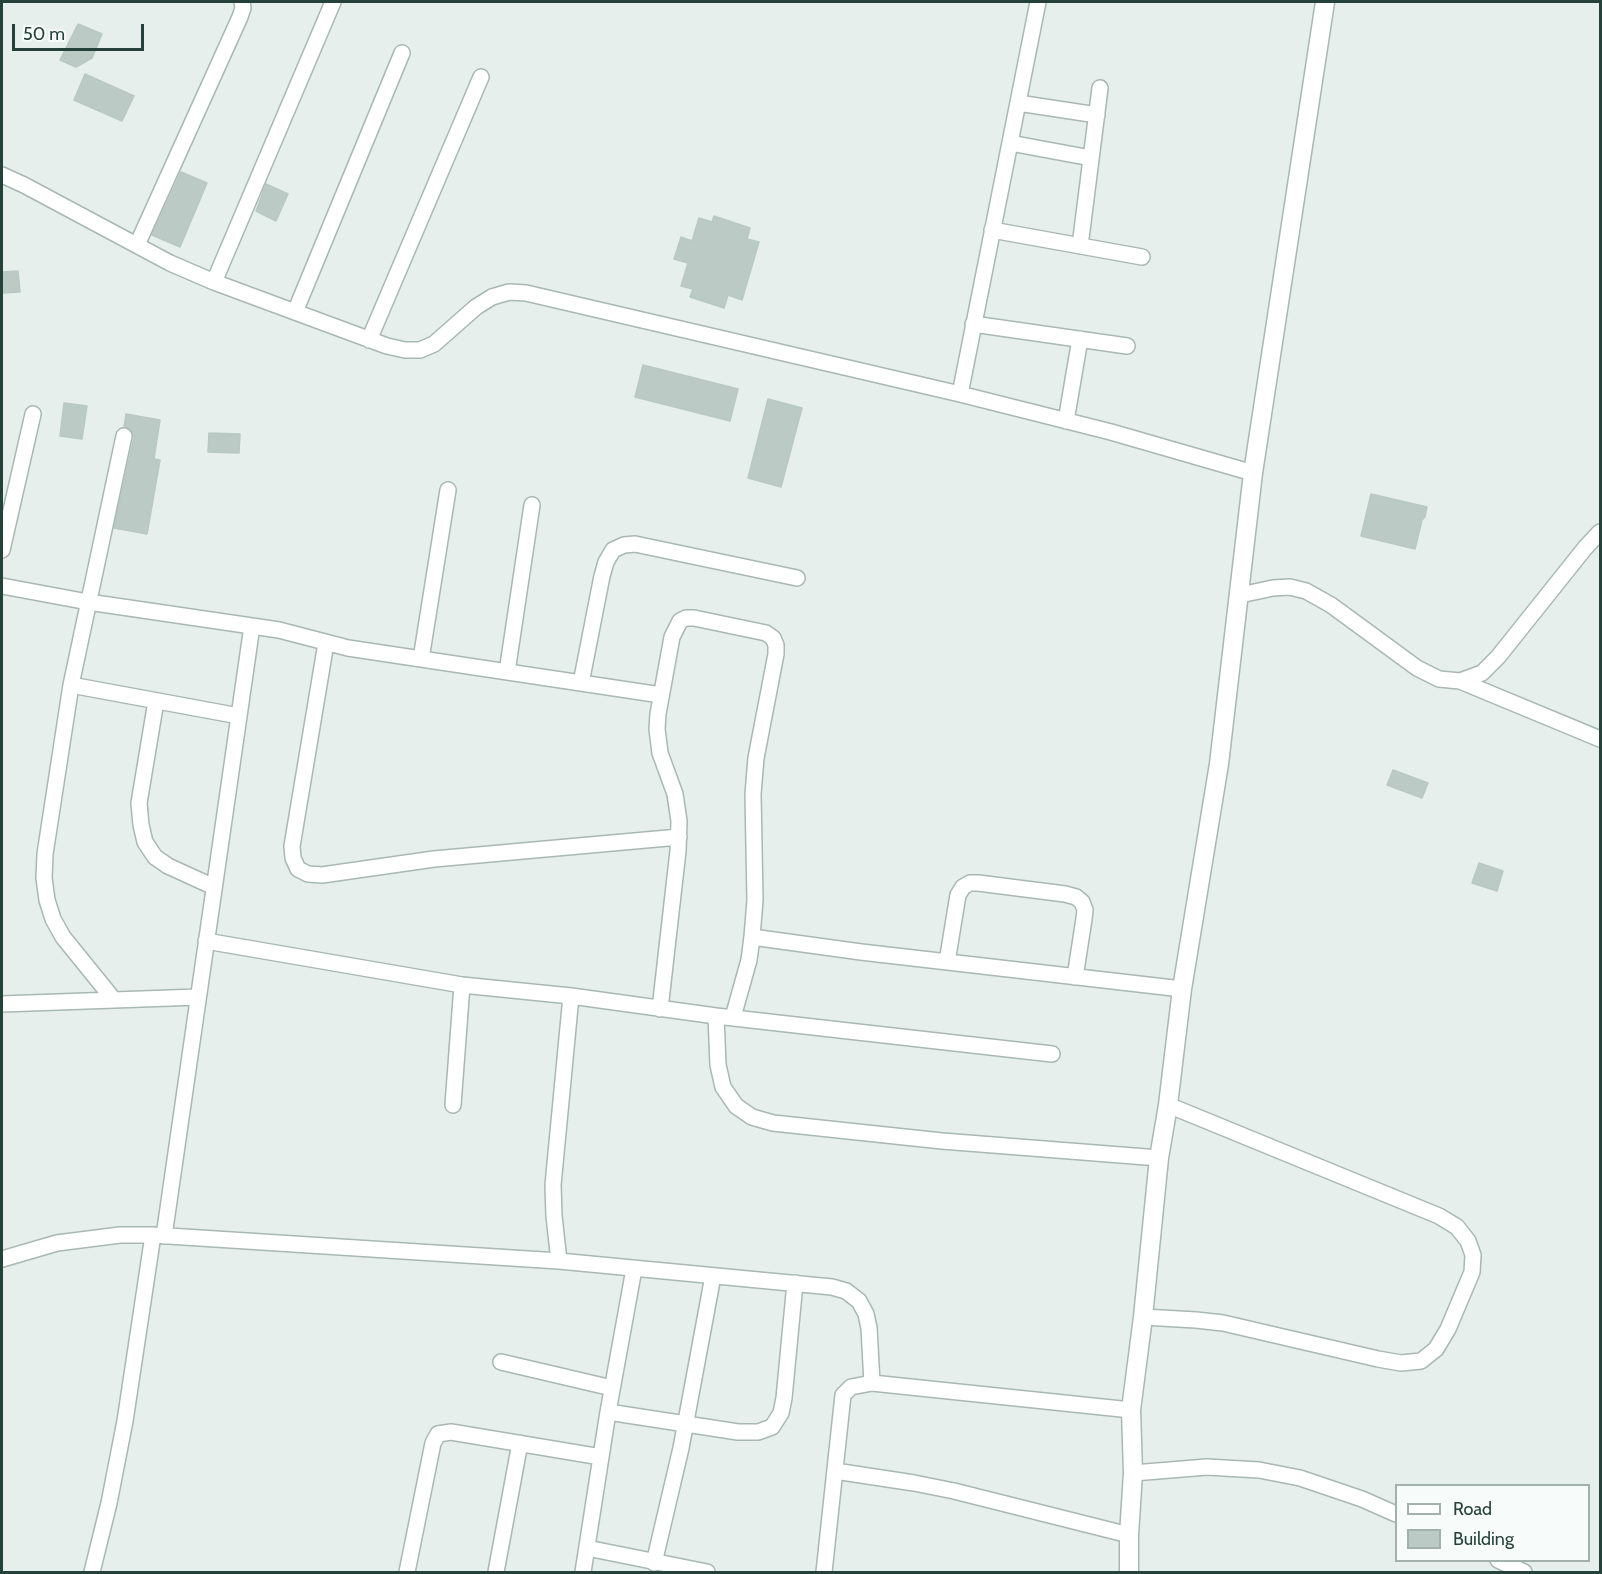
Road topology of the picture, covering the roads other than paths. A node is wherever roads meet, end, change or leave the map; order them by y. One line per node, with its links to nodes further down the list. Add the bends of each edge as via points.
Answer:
1 (242, 2): 14 (street, via 240,17)
2 (333, 2): 17 (street)
3 (1038, 2): 8 (street)
4 (1325, 2): 27 (street)
5 (402, 53): 18 (street)
6 (481, 77): 21 (street)
7 (1100, 88): 9 (street)
8 (1018, 103): 9 (street); 10 (street)
9 (1097, 115): 11 (street)
10 (1010, 143): 11 (street); 13 (street)
11 (1091, 158): 15 (street)
12 (2, 175): 14 (street)
13 (992, 230): 15 (street); 19 (street)
14 (137, 245): 17 (street)
15 (1080, 246): 16 (street)
16 (1142, 257)
17 (214, 282): 18 (street)
18 (295, 312): 21 (street)
19 (974, 324): 20 (street); 23 (street)
20 (1080, 339): 22 (street); 25 (street)
21 (369, 340): 23 (street, via 420,350 434,344 492,297 526,293)
22 (1127, 346)
23 (960, 394): 25 (street)
24 (33, 414): 31 (street)
25 (1066, 421): 27 (street)
26 (124, 436): 35 (street)
27 (1253, 473): 34 (street)
28 (448, 490): 38 (street)
29 (532, 505): 39 (street)
30 (1600, 532): 40 (street, via 1498,657 1482,673)
31 (2, 550)
32 (797, 578): 41 (street, via 635,544 613,550 602,576)
33 (2, 586): 35 (street)
34 (1240, 595): 40 (street, via 1273,588 1306,591 1417,668 1439,679); 54 (street, via 1219,764)
35 (88, 602): 36 (street); 42 (street)
36 (252, 626): 37 (street); 45 (street)
37 (326, 643): 38 (street); 47 (street, via 292,846 298,869 322,875 434,859)
38 (421, 659): 39 (street)
39 (507, 672): 41 (street)
40 (1460, 681): 46 (street)
41 (581, 683): 43 (street)
42 (71, 685): 44 (street); 57 (street, via 45,854 47,900 63,937)
43 (661, 695): 47 (street, via 658,742 678,805); 49 (street, via 672,637 680,621 694,618 757,630 773,638 776,654 753,794)
44 (156, 701): 45 (street); 48 (street, via 139,803 145,842 155,857 168,866)
45 (239, 716): 48 (street)
46 (1600, 739)
47 (679, 837): 59 (street)
48 (214, 887): 50 (street)
49 (752, 937): 51 (street); 61 (street)
50 (206, 941): 53 (street); 56 (street)
51 (947, 962): 52 (street); 52 (street, via 958,895 963,887 978,883 1065,894 1082,902 1085,910)
52 (1075, 977): 54 (street)
53 (462, 984): 55 (street); 64 (street)
54 (1182, 989): 63 (street)
55 (571, 996): 59 (street); 68 (street, via 553,1185)
56 (198, 997): 57 (street); 66 (street)
57 (114, 1000): 58 (street)
58 (2, 1004)
59 (660, 1009): 60 (street)
60 (716, 1016): 61 (street); 65 (street, via 723,1087 735,1106 752,1117 773,1123 942,1142)
61 (734, 1017): 62 (street)
62 (1052, 1054)
63 (1168, 1105): 65 (street); 72 (street, via 1439,1216 1457,1227 1468,1240 1473,1255 1472,1272 1448,1329 1436,1349 1421,1361 1378,1359 1223,1323)
64 (453, 1106)
65 (1159, 1158): 72 (street)
66 (158, 1235): 67 (street, via 120,1235 57,1243); 68 (street); 88 (street, via 109,1503)
67 (2, 1259)
68 (559, 1261): 69 (street)
69 (633, 1269): 70 (street); 75 (street)
70 (713, 1276): 71 (street); 78 (street)
71 (795, 1283): 74 (street, via 832,1287 859,1301 869,1328); 78 (street, via 784,1398 772,1427 738,1432)
72 (1143, 1317): 76 (street)
73 (501, 1362): 75 (street)
74 (872, 1383): 76 (street); 81 (street, via 850,1387 843,1395)
75 (612, 1388): 77 (street)
76 (1131, 1410): 82 (street)
77 (608, 1412): 78 (street); 80 (street)
78 (686, 1425): 87 (street)
79 (520, 1443): 80 (street); 89 (street, via 451,1432 438,1434); 90 (street)
80 (601, 1456): 85 (street)
81 (835, 1471): 84 (street, via 966,1493); 93 (street)
82 (1133, 1473): 83 (street, via 1207,1467 1259,1470 1300,1478); 84 (street)
83 (1395, 1514)
84 (1129, 1535): 94 (street)
85 (587, 1548): 87 (street); 91 (street)
86 (1502, 1562): 95 (street)
87 (654, 1563): 92 (street)
88 (92, 1572)
89 (407, 1572)
90 (496, 1572)
91 (583, 1572)
92 (707, 1572)
93 (824, 1572)
94 (1129, 1572)
95 (1524, 1572)

